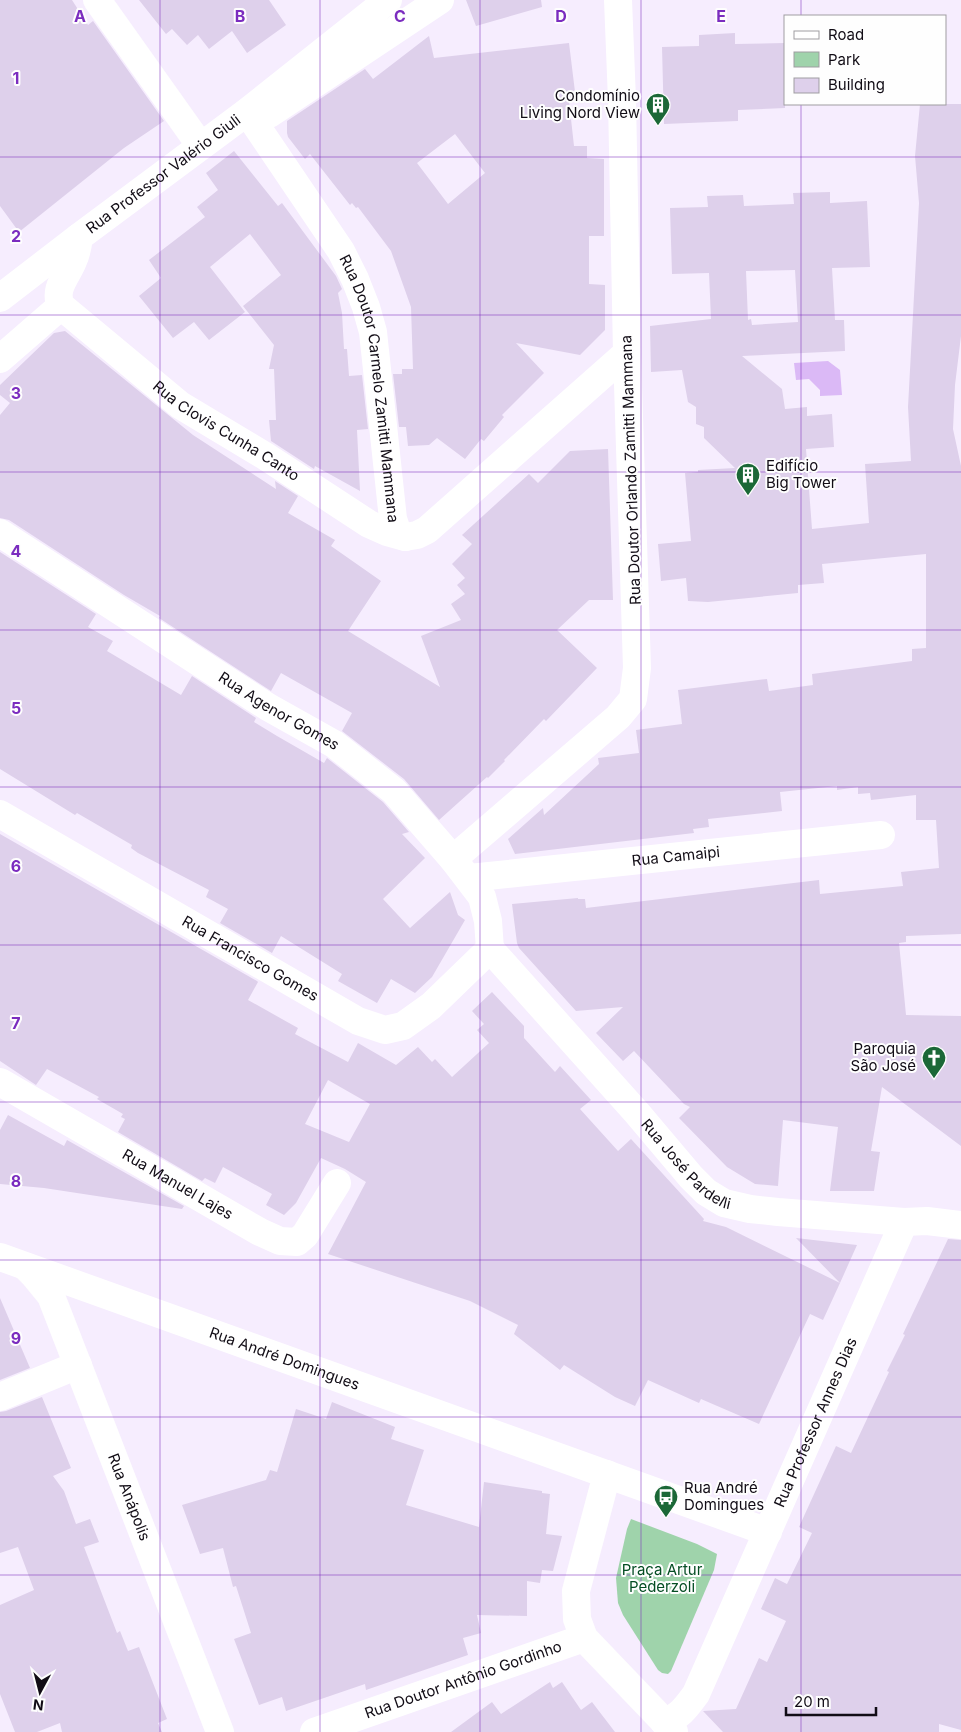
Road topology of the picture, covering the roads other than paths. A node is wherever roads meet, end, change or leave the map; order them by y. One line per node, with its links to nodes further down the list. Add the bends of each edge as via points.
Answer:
1 (97, 0): 6 (street)
2 (388, 0): 5 (street, Rua Professor Valério Giuli)
3 (440, 0): 5 (street, Rua Professor Valério Giuli)
4 (618, 0): 10 (street, Rua Doutor Orlando Zamitti Mammana)
5 (251, 117): 6 (street, Rua Professor Valério Giuli); 13 (street, Rua Doutor Carmelo Zamitti Mammana, via 341,251 366,307 373,332 393,519 397,531)
6 (200, 145): 7 (street, Rua Professor Valério Giuli)
7 (79, 237): 8 (street, Rua Professor Valério Giuli); 9 (street, Rua Professor Valério Giuli, via 73,262 58,293)
8 (0, 298)
9 (61, 306): 11 (street); 13 (street, Rua Clovis Cunha Canto, via 180,405 369,524)
10 (627, 353): 13 (street, Rua Doutor Carmelo Zamitti Mammana, via 427,530); 16 (street, Rua Doutor Orlando Zamitti Mammana, via 636,668 633,699)
11 (0, 359)
12 (0, 533): 16 (street, Rua Agenor Gomes, via 260,702 334,744 394,791)
13 (405, 537)
14 (0, 814): 17 (street, Rua Francisco Gomes, via 358,1021 385,1030 403,1026 431,1006)
15 (881, 835): 16 (street, Rua Camaipi)
16 (461, 869): 17 (street, Rua Agenor Gomes, via 482,898)
17 (490, 949): 20 (street, Rua José Pardelli, via 706,1192 724,1203 750,1209)
18 (0, 1082): 19 (street, Rua Manuel Lajes, via 280,1241 297,1242 305,1235)
19 (337, 1183)
20 (904, 1222): 21 (street, Rua José Pardelli); 28 (street, Rua Professor Annes Dias)
21 (961, 1225)
22 (0, 1246): 24 (street)
23 (0, 1257): 24 (street, Rua André Domingues)
24 (26, 1268): 25 (street, Rua Anápolis, via 51,1296); 27 (street, Rua André Domingues)
25 (78, 1365): 26 (street); 31 (street, Rua Anápolis)
26 (0, 1397)
27 (606, 1474): 28 (street, Rua André Domingues); 29 (street, via 576,1591 577,1619)
28 (768, 1532): 30 (street, Rua Professor Annes Dias, via 696,1694 671,1720)
29 (584, 1638): 30 (street); 32 (street, Rua Doutor Antônio Gordinho)
30 (669, 1727)
31 (220, 1732)
32 (314, 1732)

